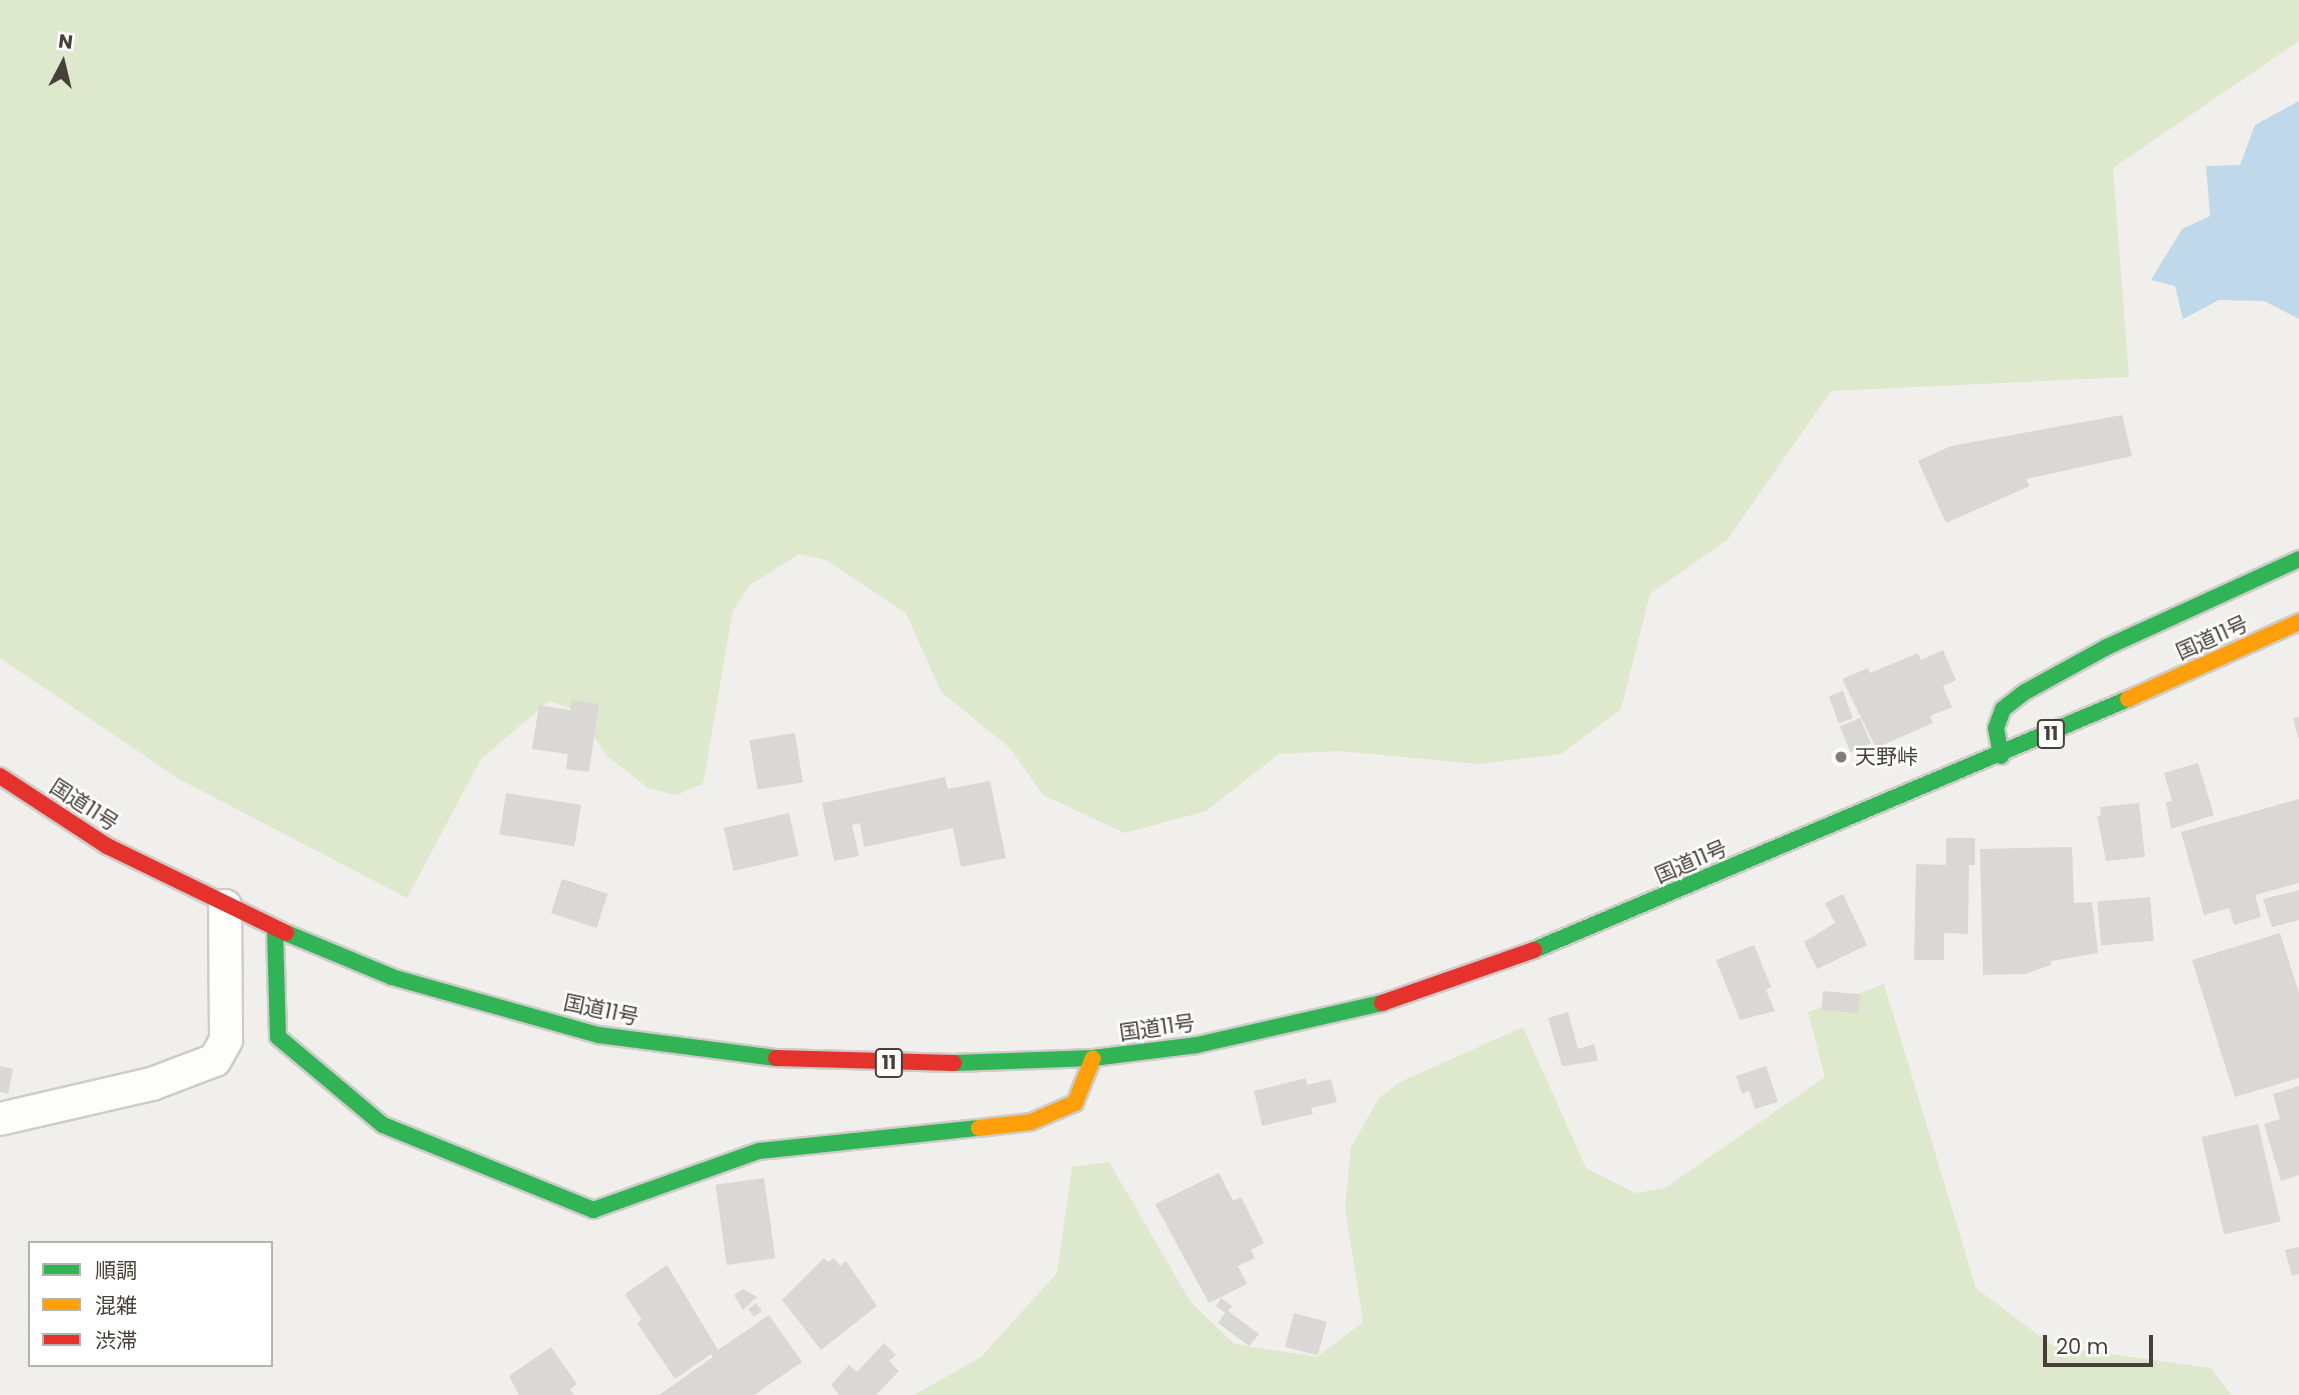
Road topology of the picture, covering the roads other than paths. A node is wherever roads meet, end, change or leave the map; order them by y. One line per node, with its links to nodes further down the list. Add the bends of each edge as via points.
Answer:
1 (2299, 559): 3 (main road, via 2107,647 2025,692 2003,709 1996,728)
2 (2299, 622): 3 (main road, 国道11号 / 11)
3 (2001, 756): 7 (main road, 国道11号 / 11, via 1537,949 1375,1006 1197,1045)
4 (0, 776): 5 (main road, 国道11号 / 11, via 107,846)
5 (225, 905): 6 (main road, 国道11号 / 11); 8 (street, via 226,1040 215,1060 152,1084)
6 (275, 929): 7 (main road, 国道11号 / 11, via 392,977 598,1035 784,1058 913,1064); 7 (main road, via 278,1037 383,1125 593,1210 759,1151 1031,1122 1075,1103)
7 (1093, 1058)
8 (0, 1119)

